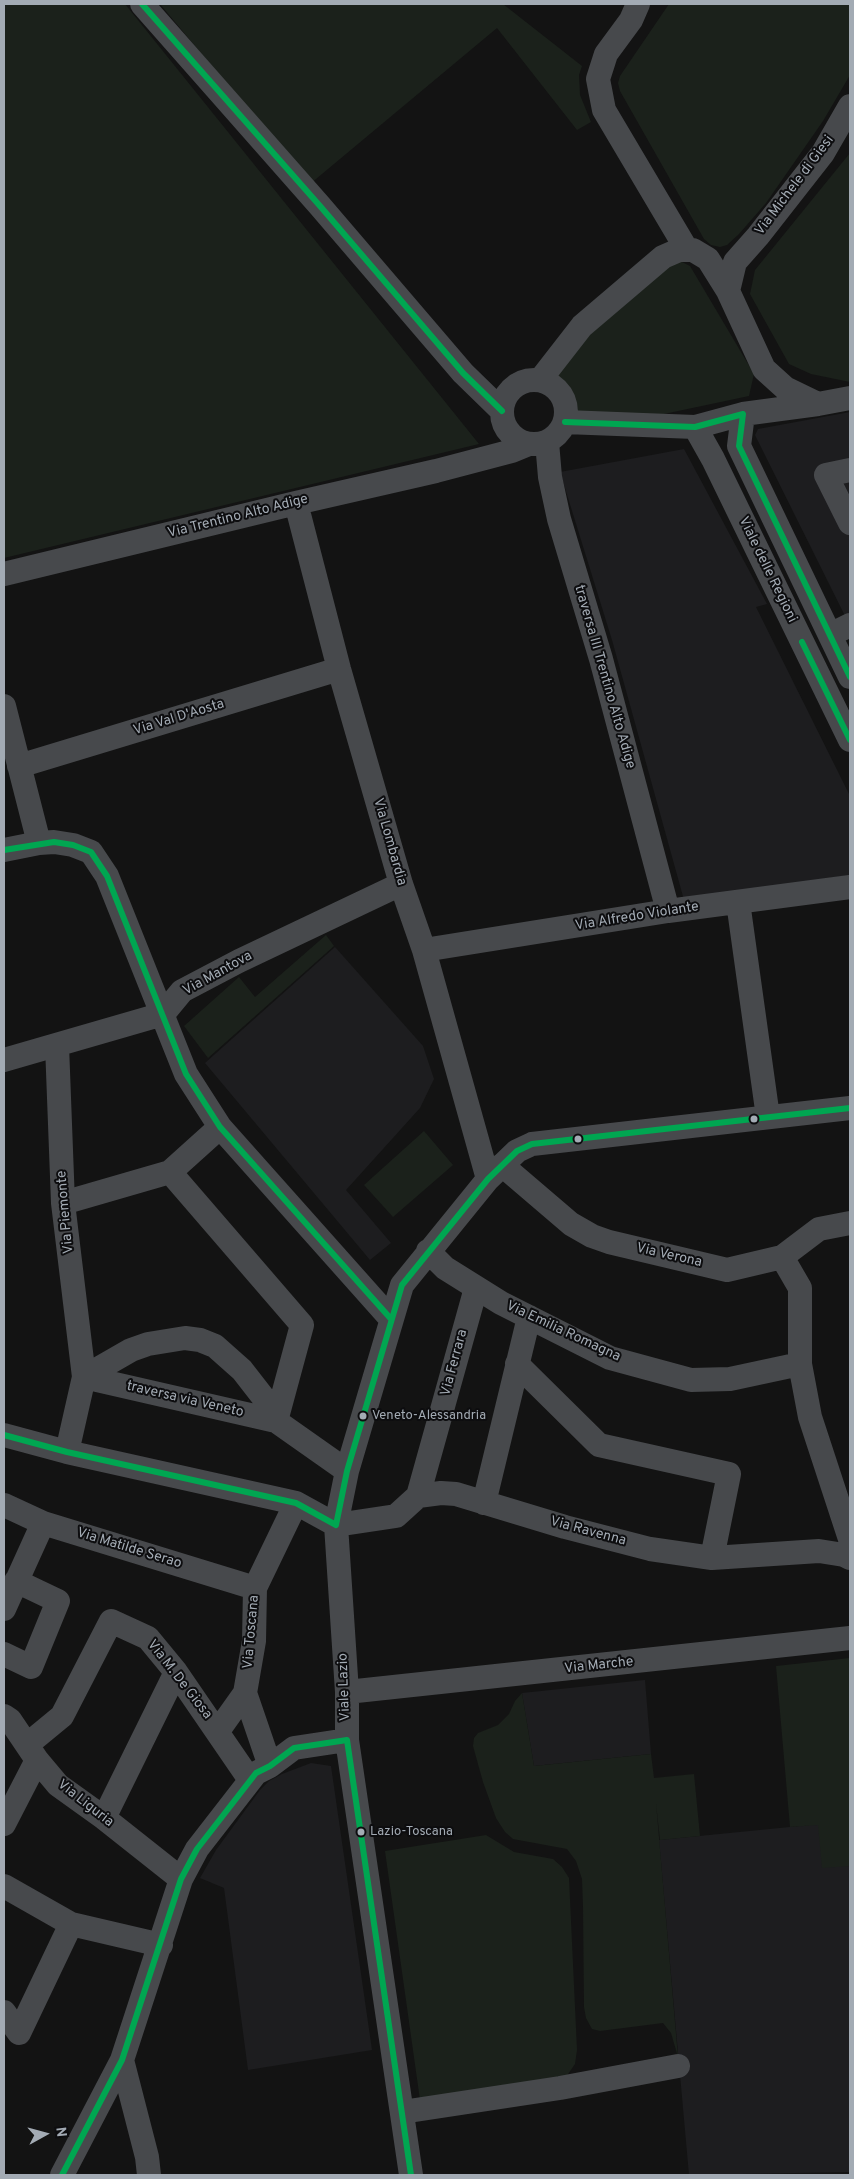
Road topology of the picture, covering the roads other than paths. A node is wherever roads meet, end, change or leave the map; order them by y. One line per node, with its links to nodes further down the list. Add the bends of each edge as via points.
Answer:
1 (142, 4): 8 (street)
2 (638, 4): 4 (street, via 631,20 606,54 598,80 604,110)
3 (850, 106): 5 (street, Via Michele di Giesi, via 823,153)
4 (697, 255): 5 (street); 6 (street); 9 (street, via 679,250 664,257 582,326)
5 (734, 262): 6 (street)
6 (728, 291): 7 (street)
7 (764, 370): 11 (street, via 785,388); 12 (street, via 765,388 758,404)
8 (463, 373): 9 (street, via 494,382); 13 (street)
9 (531, 381): 13 (street, via 508,394); 14 (street, via 549,383 562,396)
10 (850, 398): 11 (street)
11 (818, 404): 12 (street)
12 (743, 414): 15 (street); 22 (street, Viale delle Regioni, via 739,446)
13 (505, 420): 16 (street, via 513,436); 17 (street)
14 (565, 422): 15 (street); 16 (street, via 554,437)
15 (695, 427): 26 (street, Viale delle Regioni)
16 (538, 443): 17 (street, Via Trentino Alto Adige); 33 (street, traversa III Trentino Alto Adige)
17 (472, 461): 19 (street, Via Trentino Alto Adige)
18 (850, 470): 20 (street, via 826,475)
19 (296, 502): 21 (street, Via Trentino Alto Adige); 23 (street, Via Lombardia)
20 (850, 523)
21 (4, 574)
22 (840, 630): 24 (street, Viale delle Regioni)
23 (339, 669): 27 (street, Via Val D'Aosta); 30 (street, Via Lombardia)
24 (850, 677)
25 (4, 706): 27 (street)
26 (850, 740)
27 (19, 766): 28 (street)
28 (38, 843): 29 (street); 35 (street, via 73,845 91,852 107,876)
29 (4, 850)
30 (401, 884): 34 (street, Via Lombardia); 35 (street, Via Mantova, via 182,992)
31 (850, 887): 32 (street, Via Alfredo Violante)
32 (738, 902): 33 (street, Via Alfredo Violante); 39 (street)
33 (668, 911): 34 (street, Via Alfredo Violante)
34 (424, 950): 42 (street, Via Lombardia)
35 (163, 1014): 36 (street); 40 (street, via 186,1074)
36 (58, 1045): 37 (street); 43 (street, Via Piemonte)
37 (4, 1060)
38 (850, 1108): 39 (street, Viale Lazio)
39 (768, 1117): 42 (street, Viale Lazio, via 532,1144 517,1152)
40 (220, 1126): 41 (street); 49 (street)
41 (170, 1172): 43 (street); 53 (street, via 302,1325)
42 (495, 1172): 45 (street, Viale Lazio); 46 (street, Via Verona, via 571,1224 609,1242 727,1270)
43 (63, 1203): 52 (street, Via Piemonte)
44 (850, 1222): 46 (street, Via Verona, via 819,1228)
45 (428, 1251): 47 (street, Via Emilia Romagna, via 445,1268); 49 (street, Viale Lazio, via 402,1285)
46 (782, 1257): 51 (street, via 800,1288)
47 (476, 1288): 48 (street, Via Emilia Romagna); 57 (street, Via Ferrara)
48 (529, 1317): 50 (street); 51 (street, Via Emilia Romagna, via 610,1358 691,1380 730,1379)
49 (390, 1319): 56 (street, Viale Lazio)
50 (517, 1364): 59 (street); 64 (street, via 599,1445 729,1474)
51 (800, 1364): 63 (street, via 810,1417)
52 (84, 1377): 53 (street, traversa via Veneto); 53 (street, via 148,1344 185,1338 200,1340 215,1346 242,1370); 55 (street)
53 (276, 1420): 56 (street, traversa via Veneto)
54 (4, 1435): 55 (street)
55 (67, 1452): 58 (street)
56 (347, 1471): 62 (street, Viale Lazio)
57 (418, 1496): 59 (street, Via Ravenna, via 456,1494); 62 (street, via 396,1516)
58 (296, 1502): 62 (street); 67 (street, Via Toscana)
59 (484, 1503): 64 (street, Via Ravenna, via 650,1549)
60 (4, 1505): 61 (street, Via Matilde Serao)
61 (43, 1523): 66 (street); 67 (street, Via Matilde Serao)
62 (336, 1525): 72 (street, Viale Lazio)
63 (850, 1539)
64 (712, 1558): 65 (street, Via Ravenna, via 819,1551 844,1554)
65 (850, 1558)
66 (16, 1581): 68 (street); 70 (street, via 58,1601 31,1667)
67 (255, 1588): 73 (street, Via Toscana, via 254,1640)
68 (4, 1609)
69 (850, 1638): 72 (street, Via Marche)
70 (4, 1654)
71 (176, 1672): 75 (street, Via M. De Giosa); 77 (street, Via M. De Giosa, via 148,1638 111,1621 62,1716); 80 (street)
72 (347, 1692): 76 (street, Viale Lazio)
73 (245, 1693): 75 (street); 78 (street, Via Toscana)
74 (4, 1716): 77 (street, Via Liguria)
75 (218, 1731): 79 (street, Via M. De Giosa)
76 (346, 1740): 78 (street, via 294,1748); 89 (street, Viale Lazio)
77 (32, 1752): 80 (street, Via Liguria, via 58,1785); 81 (street)
78 (270, 1766): 79 (street)
79 (250, 1780): 82 (street, via 197,1849)
80 (104, 1818): 82 (street, Via Liguria)
81 (4, 1824)
82 (180, 1879): 85 (street)
83 (4, 1886): 84 (street)
84 (71, 1924): 85 (street); 86 (street, via 19,2032)
85 (161, 1945): 87 (street)
86 (4, 2012)
87 (122, 2060): 90 (street); 91 (street)
88 (678, 2066): 89 (street)
89 (402, 2112): 92 (street, Viale Lazio)
90 (62, 2175)
91 (149, 2175)
92 (411, 2175)

